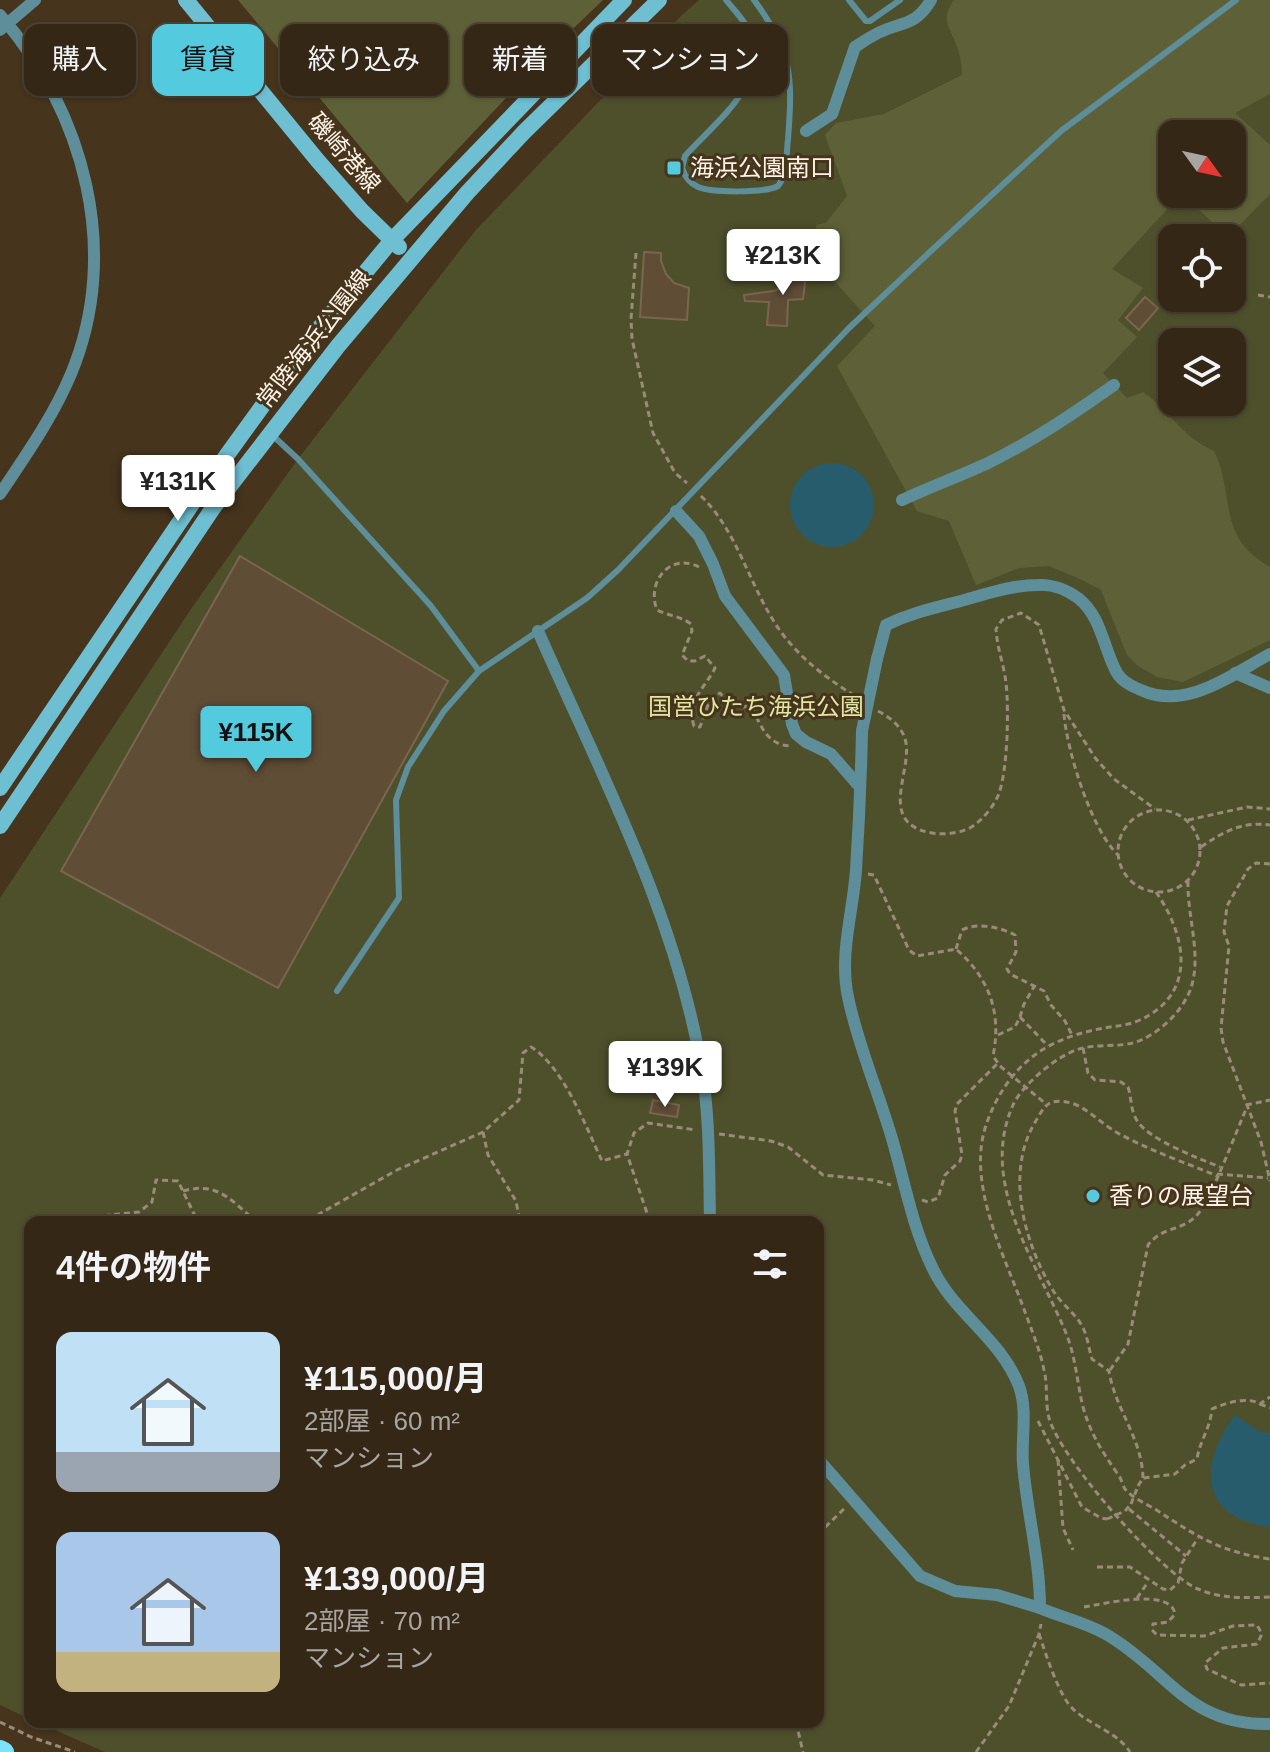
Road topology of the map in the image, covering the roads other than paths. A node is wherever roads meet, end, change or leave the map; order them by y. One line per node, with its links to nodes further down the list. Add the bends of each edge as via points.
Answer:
1 (35, 0): 11 (street)
2 (186, 0): 13 (main road, 磯崎港線, via 318,161)
3 (624, 0): 13 (main road, 常陸海浜公園線)
4 (659, 0): 14 (main road, 常陸海浜公園線, via 524,132)
5 (726, 0): 6 (lane, via 751,35 753,70 738,98 685,156 682,168 688,180 702,189 767,190 778,186 785,174 789,75 777,32)
6 (754, 0)
7 (849, 0): 8 (lane, via 870,21)
8 (900, 0)
9 (931, 0): 12 (street, via 919,18 855,47 832,114)
10 (1236, 0): 19 (lane, via 1061,131 849,328)
11 (2, 23): 17 (street, via 37,63 58,101 84,174 95,260 72,373)
12 (806, 131)
13 (392, 240): 14 (main road, 磯崎港線); 26 (main road, 常陸海浜公園線, via 234,444)
14 (410, 258): 16 (main road, 常陸海浜公園線)
15 (1114, 385): 18 (street, via 1022,445)
16 (271, 434): 22 (lane, via 431,606); 27 (main road, 常陸海浜公園線, via 168,572)
17 (0, 494)
18 (902, 500)
19 (676, 511): 20 (lane, via 587,598); 25 (street, via 699,536 725,596 784,675 796,734 831,754)
20 (538, 631): 22 (lane); 29 (street, via 652,887 677,964 708,1109)
21 (1270, 654): 23 (street)
22 (479, 671): 28 (lane, via 444,711 408,767 396,800 399,898)
23 (1235, 673): 24 (street); 25 (street, bridge, via 1180,697 1127,684 1115,671 1088,608 1057,587 1002,590 913,612 886,625 862,731)
24 (1270, 688)
25 (859, 786): 31 (street, via 856,873 844,950 847,993 934,1271 1004,1357 1020,1389 1022,1460)
26 (0, 788)
27 (0, 826)
28 (337, 991)
29 (710, 1216)
30 (824, 1466): 31 (street, via 920,1576 955,1591 997,1595)
31 (1040, 1608): 32 (street, via 1110,1636 1200,1707 1232,1720)
32 (1270, 1724)

